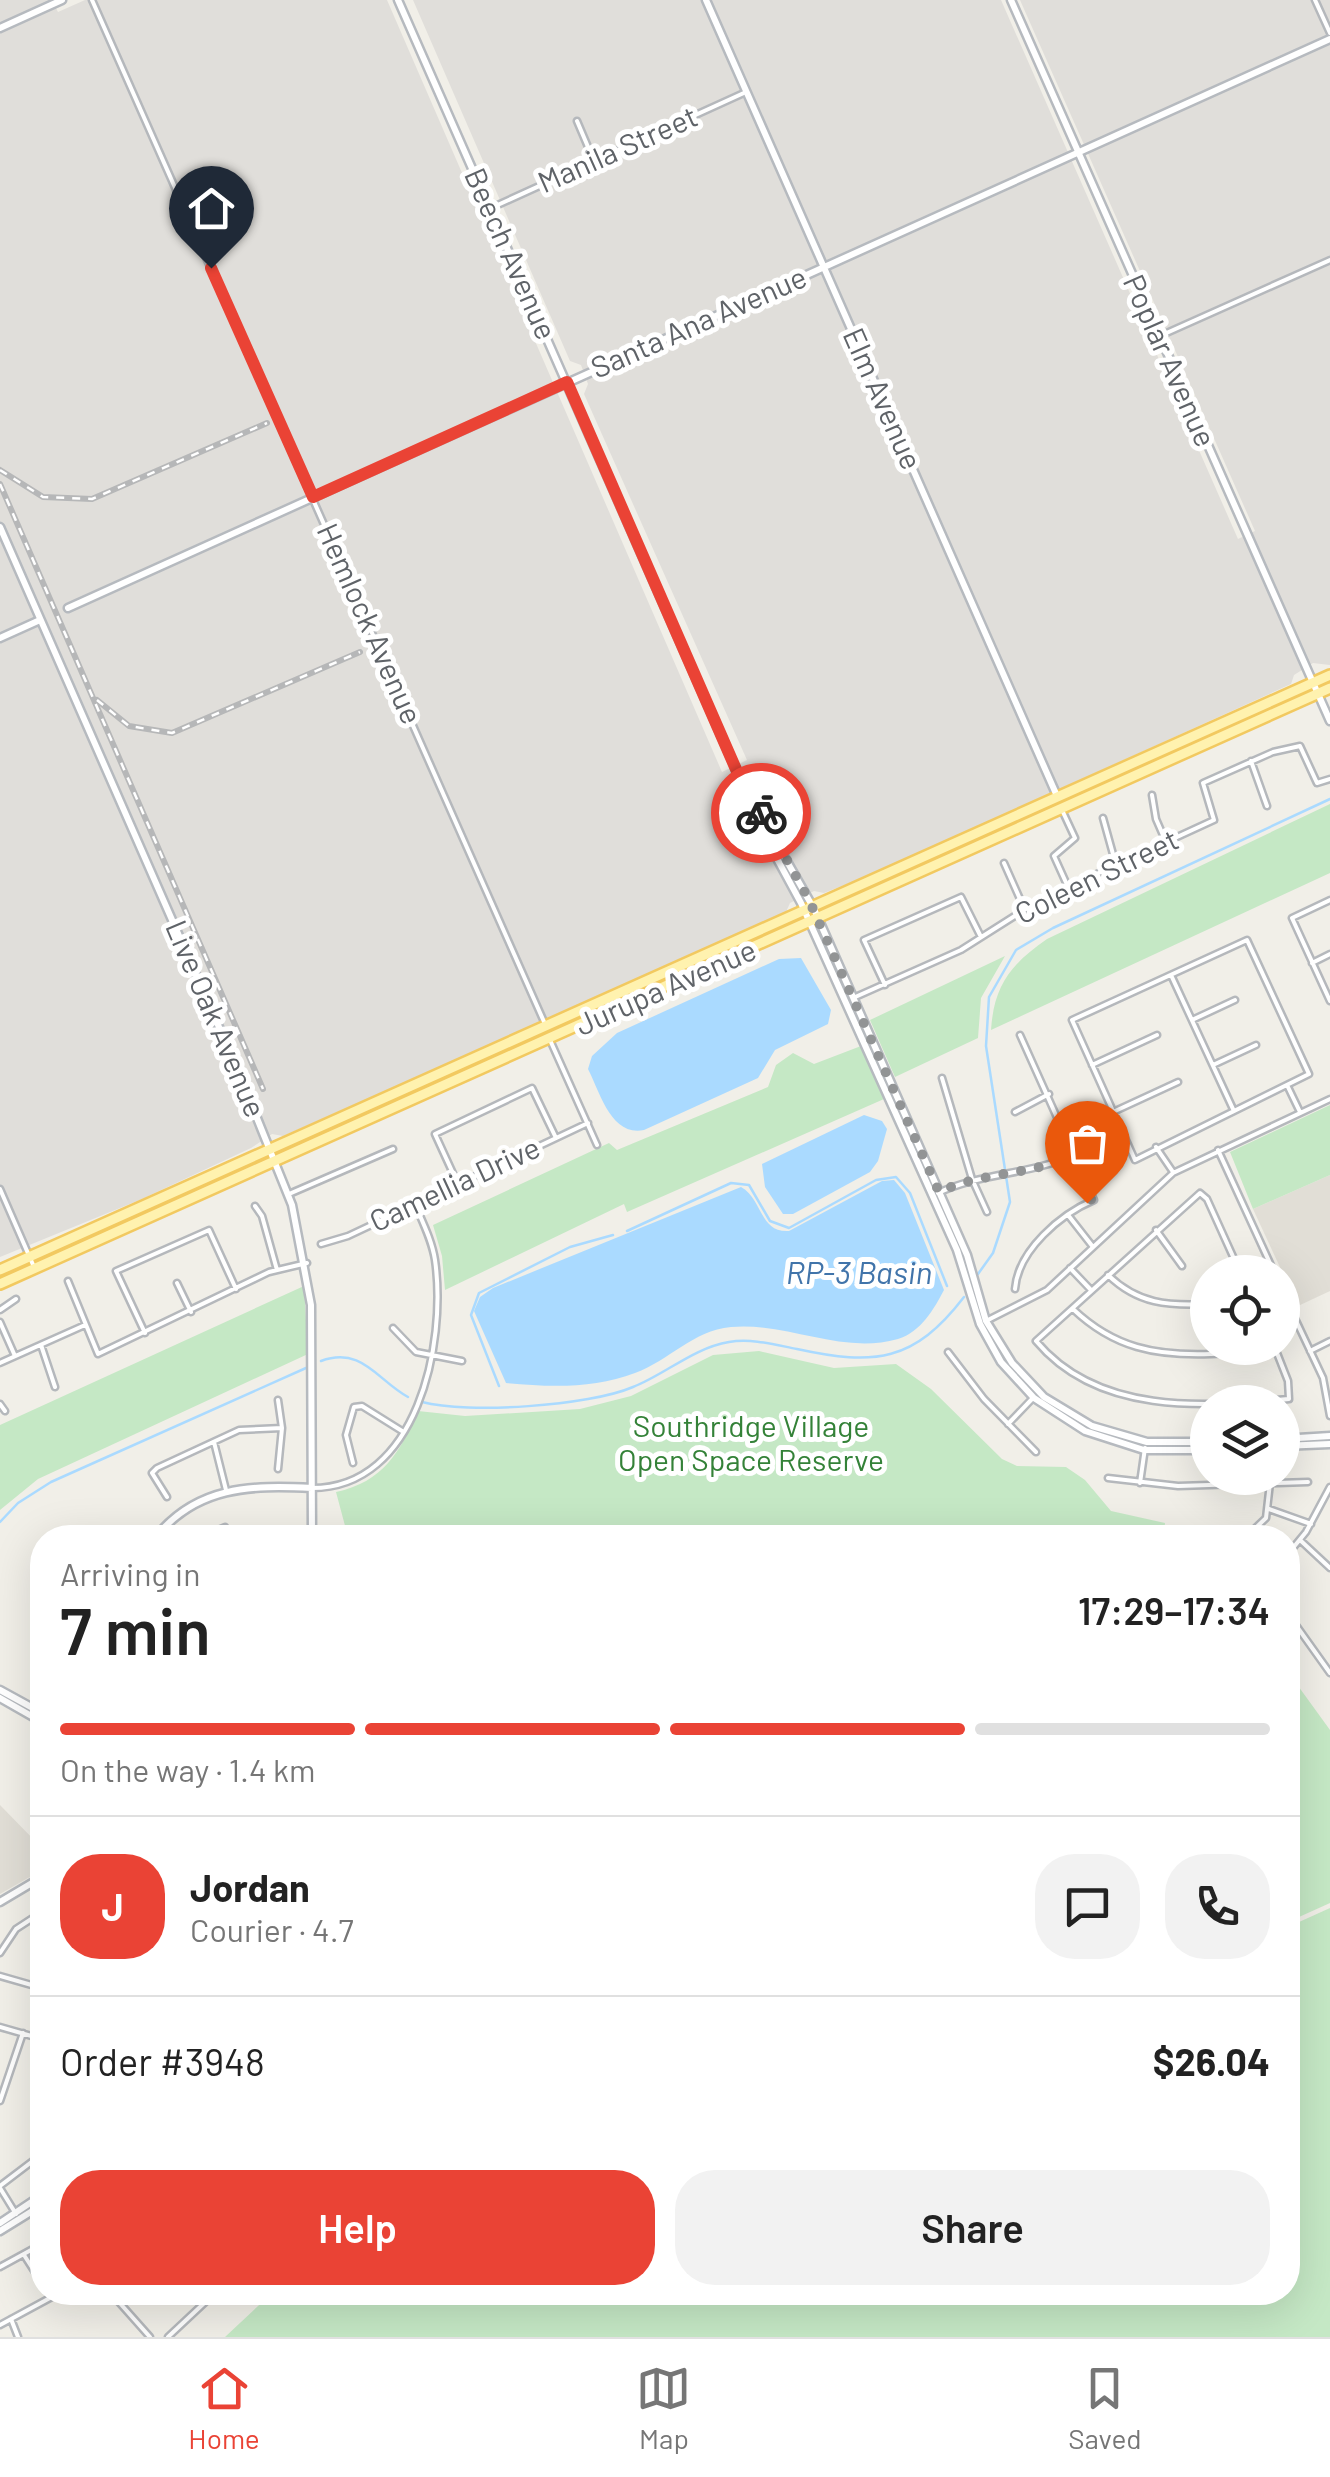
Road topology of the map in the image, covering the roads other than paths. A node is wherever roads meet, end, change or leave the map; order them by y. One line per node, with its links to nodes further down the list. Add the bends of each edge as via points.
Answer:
1 (62, 0): 7 (street)
2 (92, 0): 18 (street, Hemlock Avenue)
3 (398, 0): 13 (street, Beech Avenue)
4 (706, 0): 9 (street, Elm Avenue)
5 (1011, 0): 11 (street, Poplar Avenue)
6 (1316, 0): 8 (street)
7 (0, 28)
8 (1330, 36): 11 (street, Santa Ana Avenue)
9 (746, 92): 12 (street, Manila Street); 15 (street, Elm Avenue)
10 (577, 122): 12 (street)
11 (1078, 152): 15 (street, Santa Ana Avenue); 16 (street, Poplar Avenue)
12 (594, 161): 13 (street, Manila Street)
13 (490, 208): 17 (street, Beech Avenue)
14 (1330, 260): 16 (street)
15 (824, 266): 17 (street, Santa Ana Avenue); 31 (street, Elm Avenue)
16 (1158, 337): 24 (street, Poplar Avenue)
17 (567, 382): 18 (street, Santa Ana Avenue); 41 (street, Beech Avenue, via 742,783)
18 (313, 497): 20 (street, Santa Ana Avenue); 52 (street, Hemlock Avenue)
19 (0, 527): 21 (street, Live Oak Avenue)
20 (68, 608)
21 (40, 620): 22 (street); 73 (street, Live Oak Avenue)
22 (0, 638)
23 (1330, 674): 24 (main road, Jurupa Avenue)
24 (1313, 682): 26 (street, Poplar Avenue); 31 (main road, Jurupa Avenue)
25 (1330, 688): 26 (main road, Jurupa Avenue)
26 (1318, 694): 27 (street, Poplar Avenue); 33 (main road, Jurupa Avenue)
27 (1330, 721)
28 (1252, 762): 29 (street, Coleen Street, via 1300,746 1317,783); 32 (street); 35 (street, Coleen Street, via 1203,784 1214,820)
29 (1330, 778)
30 (1152, 795): 35 (street)
31 (1058, 798): 41 (main road, Jurupa Avenue)
32 (1267, 806)
33 (1062, 810): 38 (street, via 1075,840 1054,856); 42 (main road, Jurupa Avenue)
34 (1103, 818): 37 (street)
35 (1166, 842): 37 (street, Coleen Street)
36 (1004, 863): 40 (street)
37 (1116, 865): 38 (street, Coleen Street)
38 (1068, 887): 40 (street, Coleen Street)
39 (1330, 900): 45 (street, via 1292,918)
40 (1024, 909): 43 (street, Coleen Street)
41 (809, 911): 42 (street, Beech Avenue); 52 (main road, Jurupa Avenue)
42 (814, 923): 48 (street, Beech Avenue); 52 (main road, Jurupa Avenue); 81 (street, Beech Avenue)
43 (981, 937): 47 (street, Coleen Street); 47 (street, via 961,898 864,940)
44 (1330, 954): 45 (street)
45 (1312, 962): 50 (street)
46 (1172, 975): 51 (street); 56 (street, via 1072,1020); 60 (street, via 1247,940 1309,1074)
47 (885, 985): 48 (street, Coleen Street)
48 (853, 999): 81 (street, Beech Avenue)
49 (1235, 1000): 51 (street)
50 (1330, 1001)
51 (1192, 1020): 57 (street)
52 (549, 1034): 67 (street, Hemlock Avenue); 73 (main road, Jurupa Avenue); 75 (main road, Jurupa Avenue)
53 (1020, 1035): 61 (street)
54 (1156, 1036): 56 (street)
55 (1256, 1045): 57 (street)
56 (1092, 1065): 65 (street)
57 (1213, 1065): 63 (street)
58 (942, 1078): 77 (street)
59 (1178, 1082): 65 (street)
60 (1287, 1084): 63 (street); 66 (street)
61 (1049, 1094): 64 (street); 74 (street)
62 (1330, 1099): 66 (street)
63 (1233, 1109): 70 (street)
64 (1015, 1112)
65 (1113, 1112): 70 (street, via 1134,1160)
66 (1300, 1112): 72 (street)
67 (588, 1123): 68 (street, Camellia Drive); 69 (street, Hemlock Avenue)
68 (556, 1138): 78 (street, Camellia Drive); 78 (street, via 532,1088 435,1134)
69 (597, 1145)
70 (1156, 1146): 76 (street)
71 (393, 1150): 80 (street)
72 (1218, 1150): 76 (street); 90 (street)
73 (270, 1151): 75 (street, Live Oak Avenue); 91 (main road, Jurupa Avenue)
74 (1076, 1154): 77 (street); 85 (street, via 1094,1200)
75 (276, 1162): 80 (street, Live Oak Avenue); 95 (main road, Jurupa Avenue)
76 (1173, 1173): 88 (street)
77 (972, 1178): 81 (street); 84 (street)
78 (458, 1184): 82 (street, Camellia Drive)
79 (0, 1188): 91 (street)
80 (288, 1194): 92 (street, Live Oak Avenue)
81 (936, 1194): 111 (street, Beech Avenue)
82 (414, 1202): 87 (street, Camellia Drive); 122 (street, via 436,1263)
83 (255, 1206): 97 (street)
84 (987, 1212)
85 (1067, 1214): 88 (street); 102 (street, via 1034,1248)
86 (1156, 1230): 89 (street, via 1202,1193); 93 (street); 98 (street)
87 (321, 1244)
88 (1092, 1246): 94 (street)
89 (1232, 1255)
90 (1266, 1255)
91 (30, 1257): 95 (street); 96 (main road, Jurupa Avenue)
92 (306, 1263): 97 (street); 152 (street, Live Oak Avenue)
93 (1182, 1266)
94 (1070, 1268): 103 (street); 111 (street, via 1037,1296)
95 (35, 1269): 101 (main road, Jurupa Avenue)
96 (0, 1270)
97 (277, 1270): 104 (street)
98 (1108, 1276): 103 (street); 106 (street, via 1150,1302)
99 (68, 1281): 112 (street)
100 (178, 1282): 109 (street)
101 (0, 1284)
102 (1014, 1289)
103 (1092, 1290): 107 (street)
104 (237, 1291): 109 (street); 115 (street, via 209,1230 116,1271)
105 (16, 1299): 108 (street)
106 (1190, 1303)
107 (1073, 1309): 120 (street, via 1111,1338 1145,1351); 125 (street, via 1036,1340 1084,1379 1136,1399 1289,1399)
108 (0, 1310)
109 (191, 1312): 115 (street)
110 (0, 1322): 121 (street)
111 (983, 1322): 127 (street, Beech Avenue, via 1001,1362)
112 (85, 1325): 115 (street, via 98,1354); 117 (street)
113 (394, 1328): 122 (street, via 409,1348)
114 (1300, 1329): 118 (street)
115 (145, 1334)
116 (1330, 1341): 118 (street)
117 (41, 1345): 121 (street); 126 (street)
118 (1310, 1350): 131 (street)
119 (948, 1352): 132 (street)
120 (1190, 1353)
121 (15, 1356): 124 (street)
122 (430, 1357): 123 (street); 134 (street)
123 (462, 1362)
124 (0, 1363)
125 (1282, 1365)
126 (55, 1386)
127 (1036, 1395): 132 (street); 141 (street, Beech Avenue, via 1086,1431)
128 (278, 1400): 133 (street)
129 (0, 1404): 130 (street)
130 (5, 1411)
131 (1330, 1416)
132 (1008, 1424): 143 (street)
133 (282, 1428): 137 (street, via 245,1428); 145 (street)
134 (403, 1432): 144 (street, via 354,1406 346,1435); 152 (street, via 370,1474)
135 (1330, 1436): 136 (street)
136 (1300, 1440)
137 (214, 1442): 153 (street); 155 (street, via 152,1473)
138 (1190, 1443): 141 (street, Beech Avenue)
139 (1300, 1443): 140 (street)
140 (1330, 1444)
141 (1146, 1446): 142 (street, Beech Avenue); 149 (street)
142 (1190, 1449)
143 (1036, 1452)
144 (354, 1462)
145 (278, 1468)
146 (1108, 1478): 149 (street)
147 (1300, 1482): 148 (street)
148 (1308, 1482)
149 (1140, 1483): 150 (street)
150 (1190, 1483)
151 (1330, 1487): 157 (street)
152 (312, 1488): 153 (street); 159 (street, Live Oak Avenue)
153 (226, 1490): 158 (street, via 183,1509)
154 (1270, 1495): 156 (street)
155 (167, 1497)
156 (1269, 1509): 157 (street); 160 (street)
157 (1311, 1524): 161 (street)
158 (167, 1525)
159 (312, 1525)
160 (1261, 1525)
161 (1300, 1540): 163 (street)
162 (1330, 1556): 163 (street)
163 (1324, 1562): 164 (street)
164 (1330, 1568)
165 (1300, 1631): 166 (street)
166 (1330, 1673)
167 (0, 1694): 168 (street)
168 (30, 1711)
169 (30, 1885): 170 (street)
170 (0, 1902)
171 (30, 1920): 172 (street)
172 (0, 1953)
173 (0, 1976): 174 (street)
174 (30, 1985)
175 (0, 2027): 176 (street)
176 (24, 2033): 177 (street); 178 (street)
177 (30, 2035)
178 (0, 2101)
179 (30, 2163): 180 (street)
180 (0, 2187): 183 (street)
181 (30, 2206): 183 (street)
182 (30, 2211): 183 (street)
183 (17, 2217): 184 (street); 185 (street)
184 (0, 2223)
185 (0, 2231)
186 (30, 2251): 187 (street)
187 (24, 2255): 188 (street); 189 (street)
188 (30, 2264)
189 (0, 2268)
190 (34, 2305): 193 (street)
191 (122, 2305): 196 (street)
192 (202, 2305): 197 (street)
193 (10, 2320): 194 (street); 195 (street)
194 (0, 2325)
195 (18, 2337)
196 (150, 2337)
197 (168, 2337)

